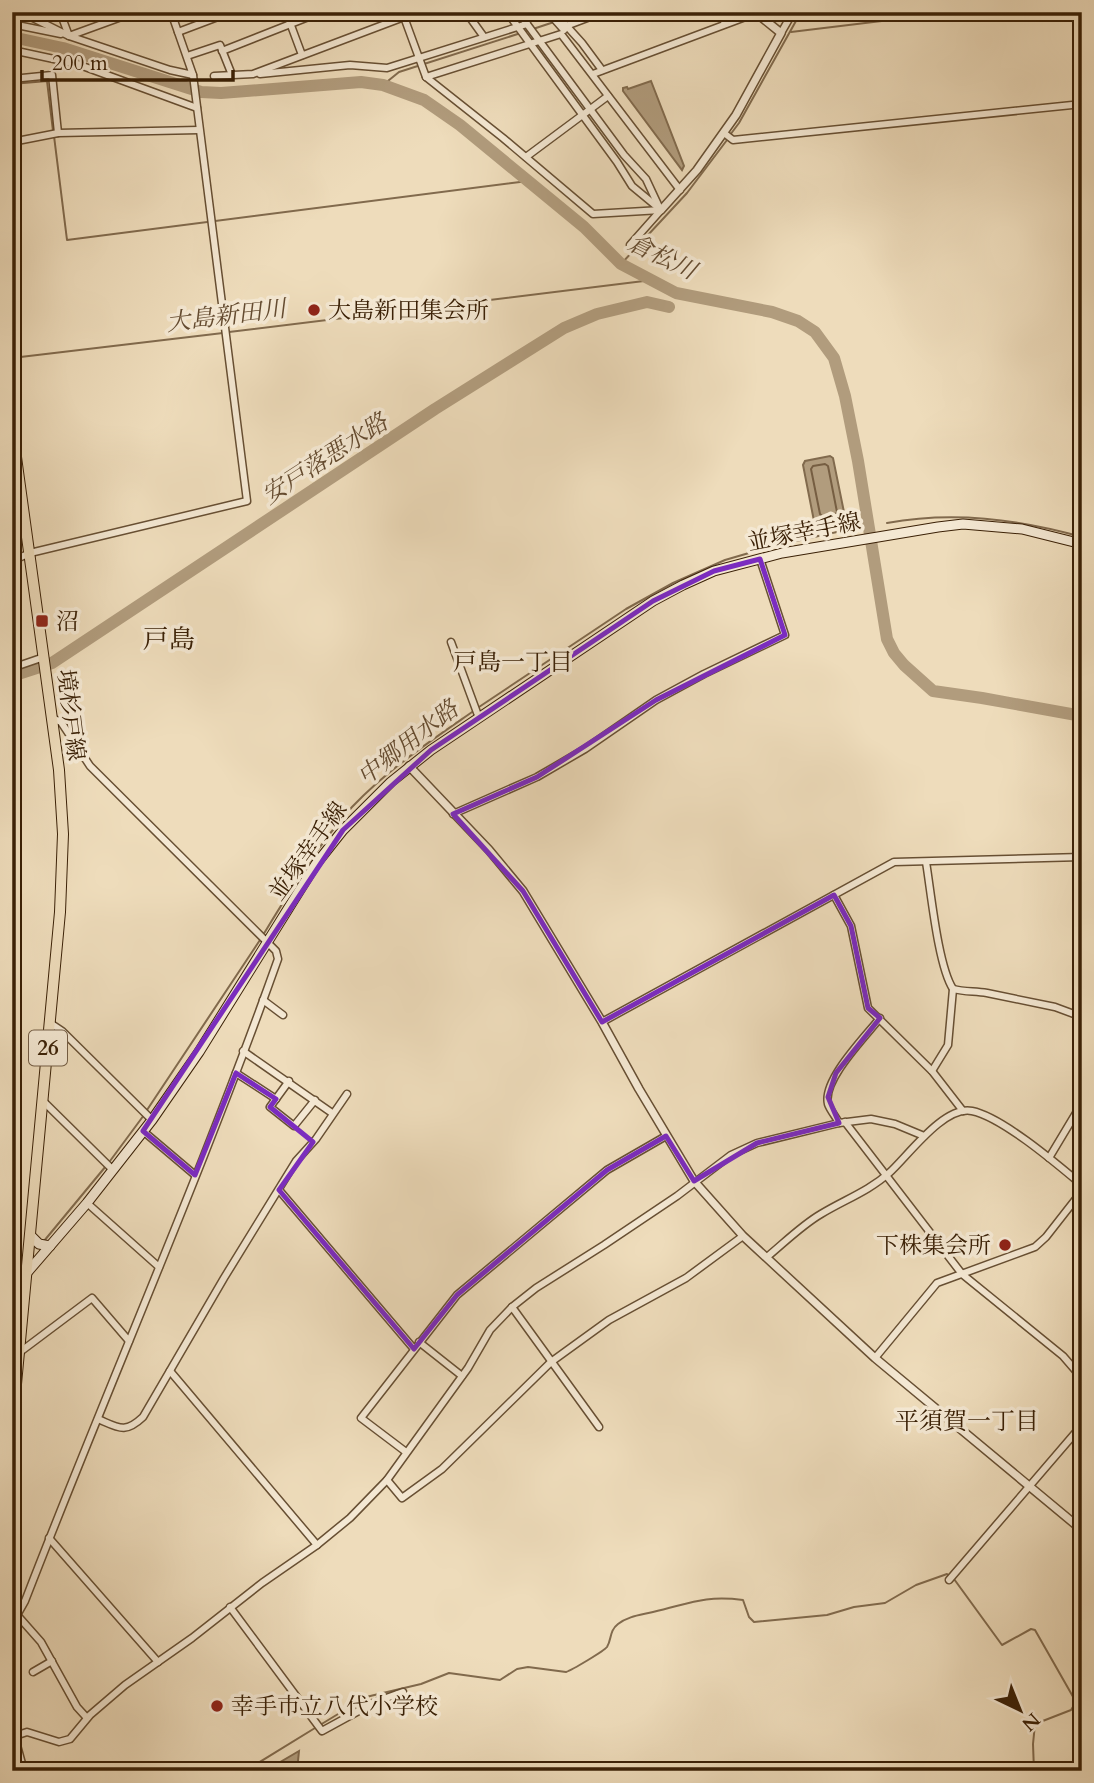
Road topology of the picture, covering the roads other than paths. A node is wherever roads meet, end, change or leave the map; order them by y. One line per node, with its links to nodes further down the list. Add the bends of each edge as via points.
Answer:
1 (60, 12): 28 (street)
2 (135, 12): 28 (street)
3 (171, 12): 26 (street)
4 (231, 12): 26 (street)
5 (286, 12): 21 (street)
6 (321, 12): 21 (street)
7 (416, 12): 18 (street)
8 (482, 12): 19 (street)
9 (507, 12): 24 (street)
10 (518, 12): 22 (street)
11 (548, 12): 25 (street)
12 (554, 12): 25 (street)
13 (603, 12): 25 (street)
14 (720, 12): 23 (street)
15 (793, 12): 27 (street)
16 (756, 13): 23 (street); 27 (street)
17 (12, 14): 28 (street, via 29,16)
18 (403, 14): 34 (street); 36 (street)
19 (467, 14): 29 (street)
20 (12, 24): 28 (street)
21 (290, 24): 33 (street); 34 (street)
22 (527, 24): 24 (street); 30 (street)
23 (725, 24): 37 (street)
24 (518, 27): 29 (street); 31 (street)
25 (564, 30): 30 (street); 37 (street); 39 (street)
26 (178, 32): 35 (street)
27 (781, 33): 52 (street)
28 (69, 36): 35 (street, via 193,75)
29 (484, 37): 36 (street)
30 (541, 41): 31 (street); 48 (street)
31 (531, 44): 43 (street); 49 (street)
32 (12, 50): 47 (street, via 77,64)
33 (222, 51): 35 (street, via 220,45); 41 (street)
34 (302, 55): 38 (street)
35 (187, 56)
36 (419, 59): 38 (street, via 387,68 350,65); 43 (street)
37 (602, 70): 39 (street)
38 (253, 74): 41 (street)
39 (593, 74): 45 (street)
40 (193, 75): 47 (street)
41 (232, 75): 42 (street)
42 (214, 76)
43 (426, 77): 54 (street)
44 (12, 79): 51 (street, via 52,75)
45 (608, 96): 48 (street); 55 (street)
46 (1082, 104): 52 (street, via 733,140)
47 (197, 108): 50 (street)
48 (591, 109): 49 (street); 56 (street, via 646,179)
49 (583, 115): 54 (street); 56 (street, via 632,186)
50 (200, 130): 51 (street); 61 (street, via 247,501)
51 (58, 133): 53 (street)
52 (724, 133): 55 (street)
53 (12, 142)
54 (526, 157): 56 (street, via 593,214)
55 (680, 190): 56 (street)
56 (661, 210): 57 (street)
57 (630, 245)
58 (12, 428): 59 (main road, 境杉戸線 / 26)
59 (15, 470): 61 (main road, 境杉戸線 / 26)
60 (1082, 544): 62 (main road, 並塚幸手線, via 1023,529 963,524)
61 (30, 553): 63 (street); 65 (main road, 境杉戸線 / 26)
62 (760, 559): 67 (main road, 並塚幸手線, via 674,589); 70 (street, via 785,635 656,700 537,776)
63 (12, 561)
64 (451, 642): 67 (street)
65 (44, 662): 66 (street); 68 (main road, 境杉戸線 / 26)
66 (12, 668)
67 (476, 712): 69 (main road, 並塚幸手線)
68 (52, 718): 74 (street, via 61,722 90,766); 80 (main road, 境杉戸線 / 26, via 62,834)
69 (409, 766): 70 (street); 74 (main road, 並塚幸手線, via 343,830)
70 (453, 814): 81 (street, via 523,891)
71 (1082, 857): 72 (street)
72 (926, 862): 73 (street, via 894,862); 75 (street)
73 (834, 895): 79 (street, via 851,926 868,1008); 81 (street)
74 (267, 942): 76 (street, via 278,959); 93 (main road, 並塚幸手線)
75 (953, 989): 78 (street, via 1055,1007); 83 (street, via 948,1045)
76 (263, 1000): 77 (street); 82 (street)
77 (283, 1015)
78 (1082, 1017)
79 (880, 1018): 83 (street); 94 (street, via 836,1073 828,1105)
80 (50, 1023): 89 (main road, 境杉戸線 / 26); 93 (street)
81 (602, 1023): 96 (street)
82 (243, 1051): 84 (street); 85 (street)
83 (932, 1071): 91 (street)
84 (236, 1073): 87 (street); 101 (street)
85 (289, 1081): 87 (street); 88 (street)
86 (346, 1094): 92 (street)
87 (276, 1099): 88 (street, via 270,1107 294,1126)
88 (315, 1100): 92 (street)
89 (43, 1101): 99 (street); 107 (main road, 境杉戸線 / 26)
90 (1082, 1103): 98 (street)
91 (963, 1111): 97 (street); 98 (street, via 983,1115)
92 (332, 1113): 104 (street)
93 (152, 1120): 95 (main road, 並塚幸手線)
94 (842, 1123): 97 (street, via 871,1119); 100 (street); 102 (street, via 757,1143)
95 (143, 1131): 99 (main road, 並塚幸手線); 101 (street)
96 (666, 1136): 102 (street); 117 (street, via 607,1170 457,1295)
97 (924, 1136): 100 (street)
98 (1049, 1157): 103 (street)
99 (113, 1170): 106 (main road, 並塚幸手線)
100 (888, 1174): 110 (street, via 819,1214); 113 (street)
101 (195, 1175): 111 (street)
102 (694, 1181): 108 (street); 115 (street)
103 (1082, 1185)
104 (279, 1190): 118 (street); 122 (street)
105 (1082, 1191): 113 (street, via 1035,1247)
106 (87, 1202): 109 (main road, 並塚幸手線); 111 (street)
107 (30, 1235): 109 (main road, via 39,1244); 112 (main road, 境杉戸線 / 26)
108 (743, 1236): 110 (street); 121 (street, via 686,1278 609,1320)
109 (50, 1246): 112 (main road, 並塚幸手線)
110 (767, 1257): 120 (street)
111 (159, 1267): 116 (street)
112 (26, 1274): 114 (main road, 並塚幸手線); 119 (main road, 境杉戸線 / 26)
113 (962, 1274): 120 (street, via 937,1283); 124 (street, via 1063,1356)
114 (12, 1290)
115 (512, 1307): 121 (street); 123 (street, via 490,1330)
116 (129, 1341): 119 (street, via 92,1298); 125 (street)
117 (419, 1342): 118 (street); 123 (street)
118 (414, 1349): 129 (street, via 362,1418)
119 (16, 1356): 127 (main road, 境杉戸線 / 26)
120 (875, 1358): 131 (street)
121 (551, 1363): 128 (street); 130 (street, via 442,1469 402,1498)
122 (170, 1371): 125 (street, via 132,1427 124,1429); 134 (street)
123 (462, 1376): 129 (street)
124 (1082, 1378)
125 (98, 1419): 133 (street)
126 (1082, 1425): 131 (street)
127 (12, 1427)
128 (599, 1427)
129 (406, 1452): 130 (street)
130 (387, 1480): 134 (street)
131 (1030, 1486): 132 (street); 135 (street)
132 (1082, 1530)
133 (49, 1538): 137 (street); 140 (street)
134 (317, 1545): 136 (street)
135 (949, 1580)
136 (230, 1607): 140 (street); 142 (street, via 322,1731)
137 (18, 1616): 138 (street); 139 (street)
138 (12, 1624)
139 (52, 1661): 141 (street); 143 (street)
140 (158, 1662): 143 (street)
141 (33, 1672)
142 (403, 1692)
143 (87, 1718): 145 (street, via 77,1733 63,1742 31,1732)
144 (12, 1727): 145 (street)
145 (14, 1737): 146 (street)
146 (24, 1771)

